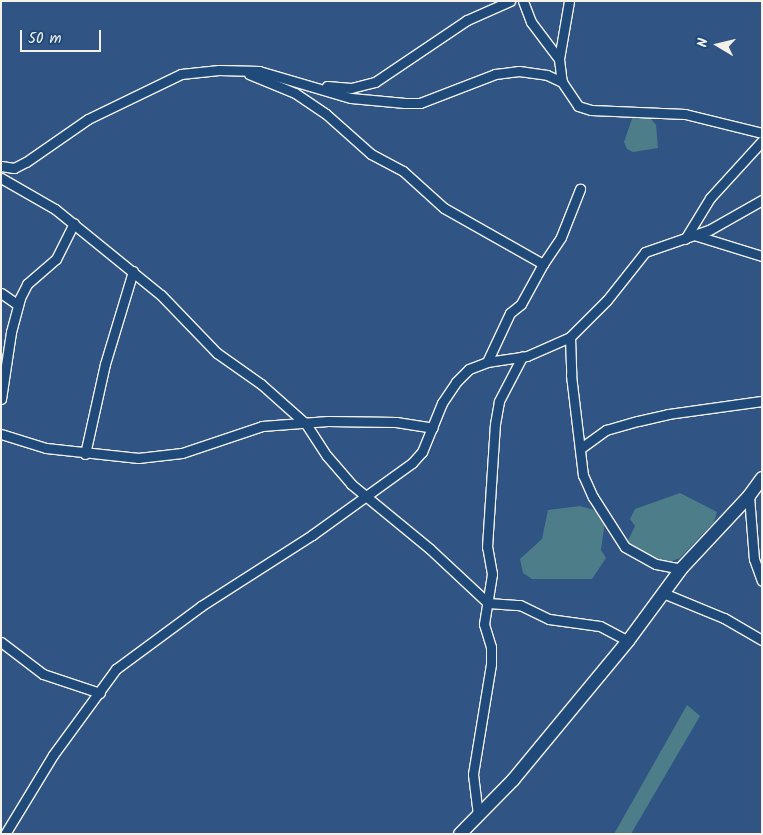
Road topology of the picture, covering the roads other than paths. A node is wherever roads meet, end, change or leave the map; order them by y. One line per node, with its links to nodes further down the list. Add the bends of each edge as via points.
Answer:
1 (510, 1): 7 (street, via 467,20 375,82 351,88)
2 (522, 1): 4 (street, via 531,22)
3 (569, 1): 4 (street)
4 (559, 59): 6 (street)
5 (240, 70): 7 (street, via 259,71); 11 (street, via 182,74 88,119); 19 (street, via 295,93 326,114 371,154 403,171 444,208)
6 (562, 82): 7 (street, via 547,75 519,71 496,74 434,99 405,103 351,98); 8 (street, via 578,106 591,110 686,114)
7 (313, 85)
8 (762, 133)
9 (762, 141): 17 (street, via 710,198)
10 (1, 166): 11 (street)
11 (14, 168): 12 (street)
12 (1, 178): 15 (street)
13 (580, 190): 19 (street, via 561,237)
14 (762, 200): 16 (street)
15 (74, 223): 20 (street); 22 (street, via 56,259 27,284)
16 (694, 236): 17 (street); 18 (street)
17 (685, 239): 23 (street, via 645,252 607,300)
18 (762, 256)
19 (543, 264): 25 (street, via 521,304 510,313)
20 (133, 271): 28 (street, via 217,353 261,384); 32 (street, via 105,364)
21 (1, 293): 22 (street)
22 (18, 305): 26 (street, via 10,332)
23 (570, 336): 24 (street, via 545,350); 31 (street, via 570,375)
24 (522, 357): 25 (street); 39 (street, via 499,402 495,424 487,547 492,574)
25 (487, 362): 29 (street, via 469,369 456,382 442,403)
26 (1, 399)
27 (762, 401): 31 (street, via 638,421 606,430)
28 (306, 424): 29 (street, via 396,422); 32 (street, via 253,427 182,453 138,458); 35 (street, via 327,456)
29 (433, 428): 35 (street, via 422,452 412,463)
30 (1, 434): 32 (street, via 46,448)
31 (581, 448): 36 (street, via 583,475 625,547 656,564)
32 (85, 454)
33 (762, 478): 34 (street)
34 (749, 496): 36 (street); 37 (street, via 754,560)
35 (367, 497): 39 (street); 43 (street, via 201,606 116,669)
36 (681, 569): 38 (street)
37 (762, 582)
38 (663, 593): 40 (street, via 724,618); 41 (street)
39 (488, 603): 41 (street, via 520,605 549,619 600,626); 44 (street, via 484,624 491,647 491,664 473,774)
40 (762, 640)
41 (628, 641): 44 (street, via 513,780)
42 (1, 642): 43 (street, via 43,674)
43 (100, 693): 45 (street, via 53,755)
44 (478, 815): 46 (street)
45 (5, 834)
46 (460, 834)

